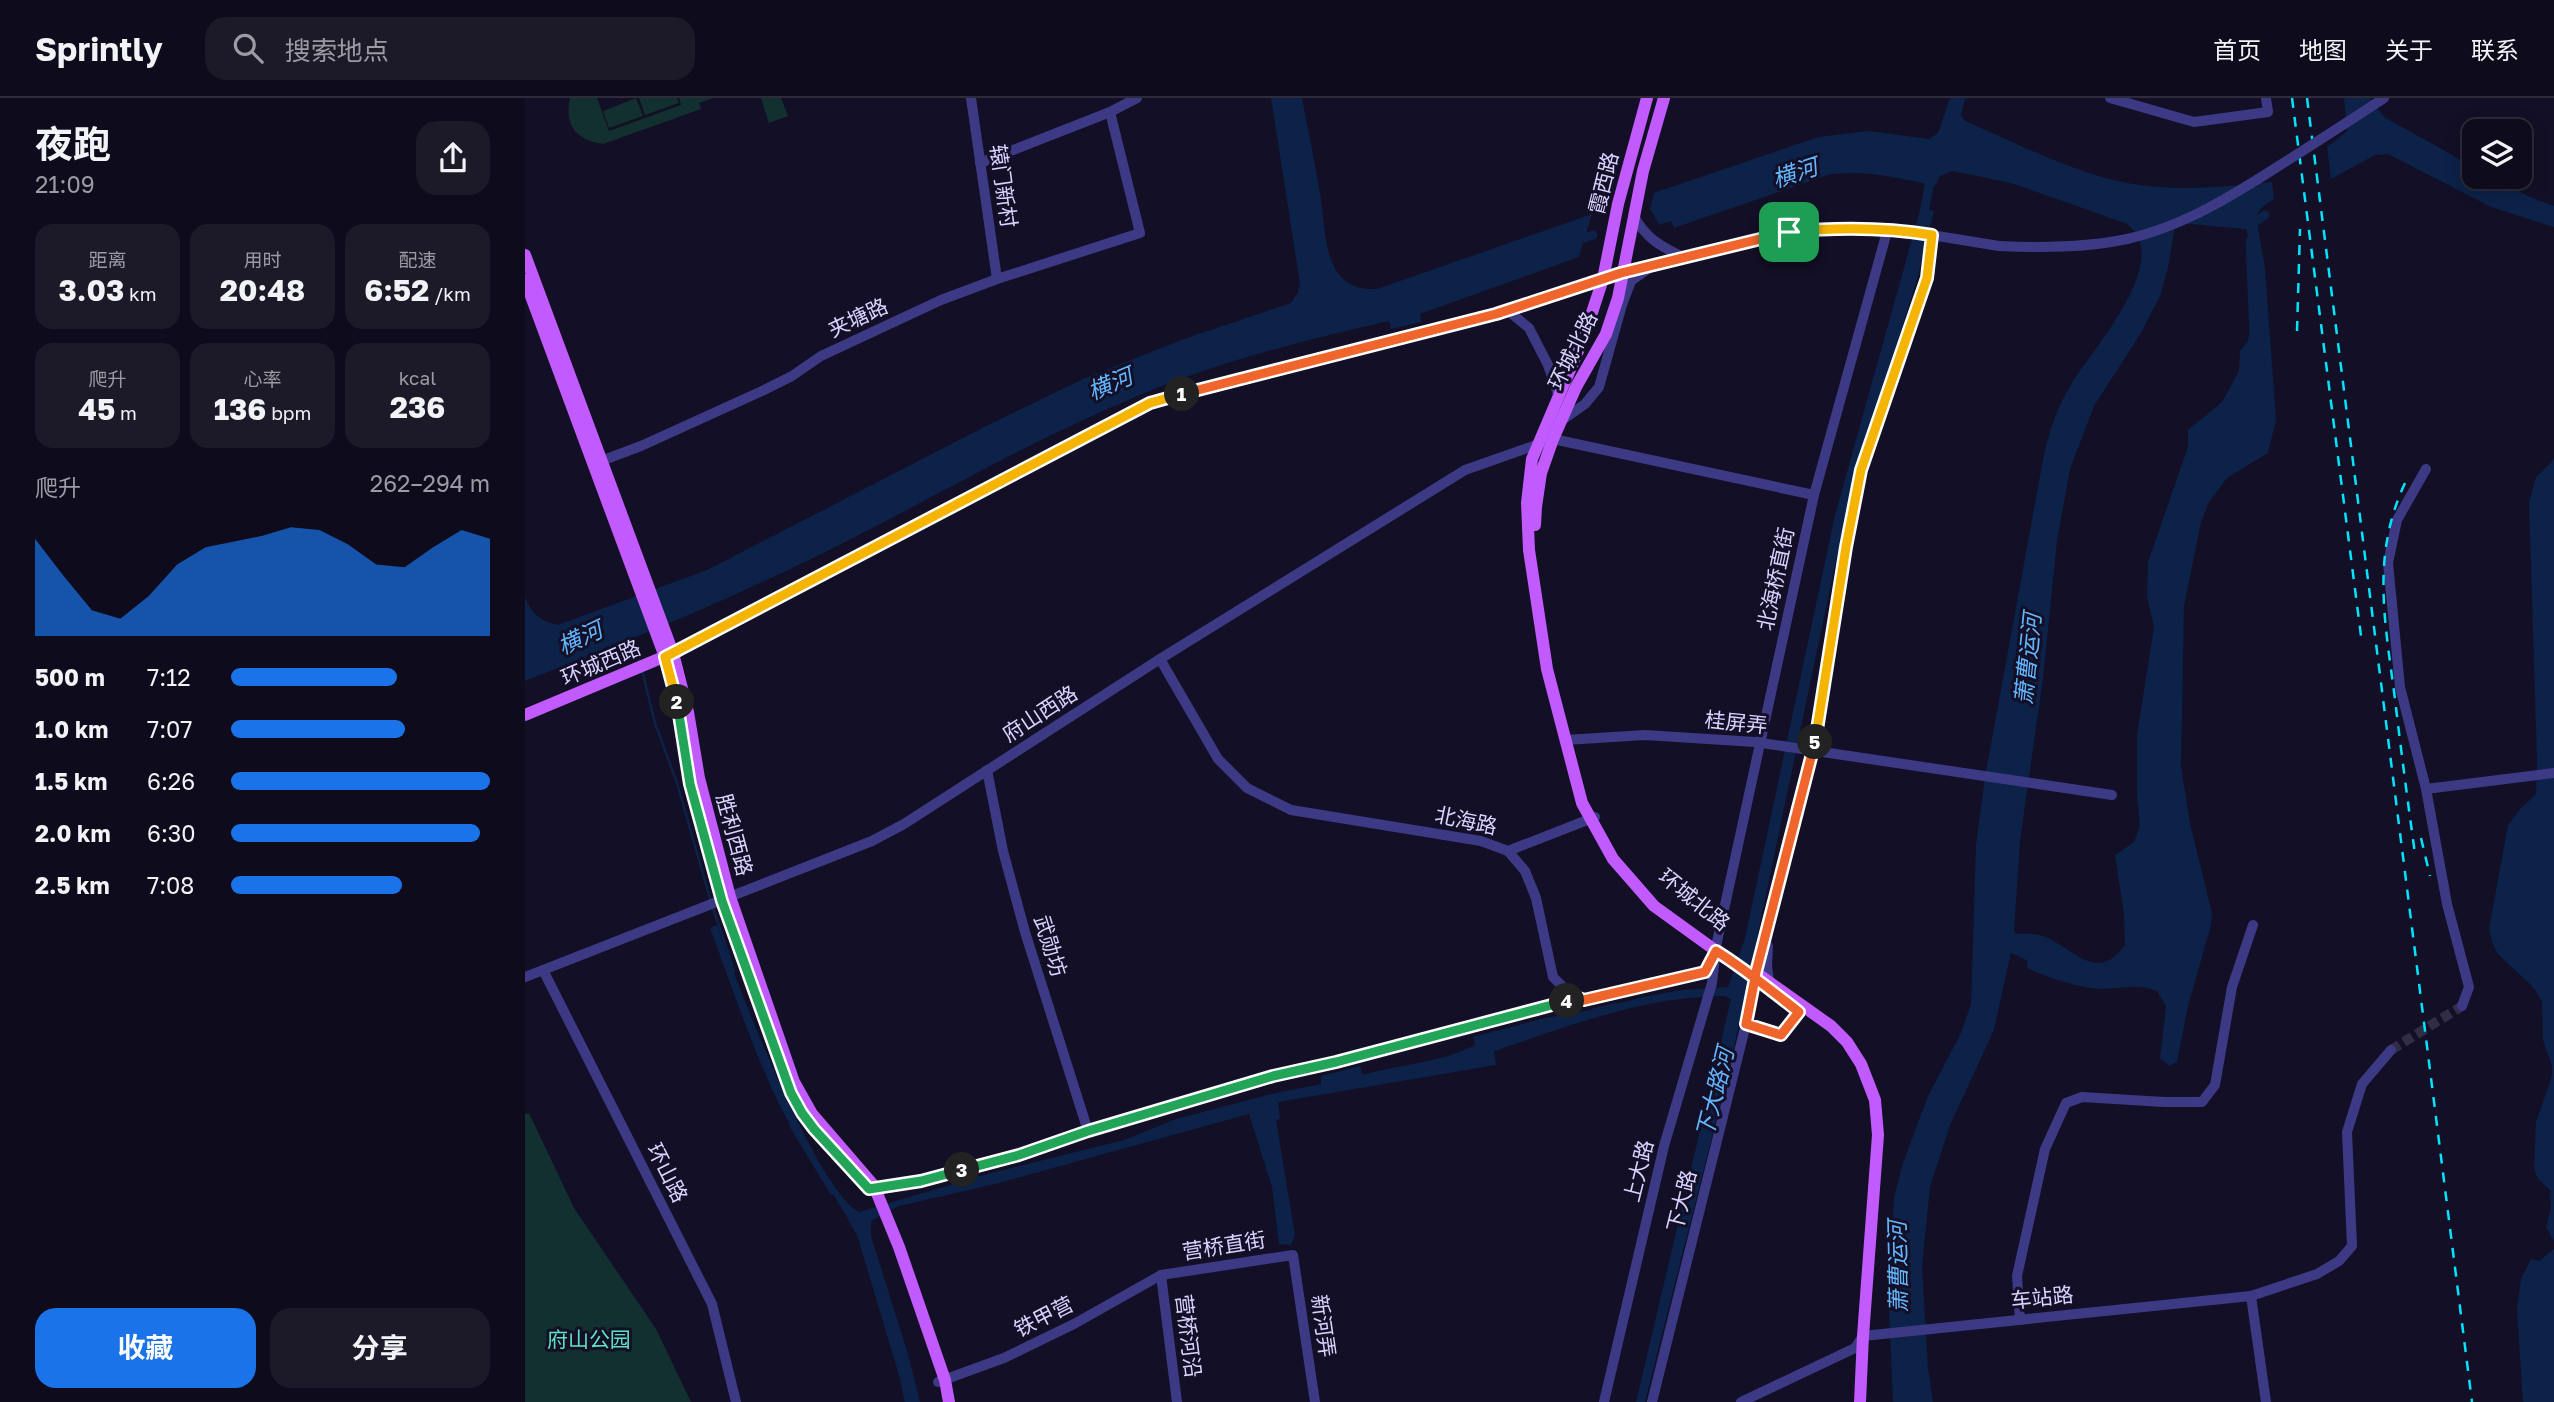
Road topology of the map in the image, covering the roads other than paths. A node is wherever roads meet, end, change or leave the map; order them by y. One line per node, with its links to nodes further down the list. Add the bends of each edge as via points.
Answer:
1 (971, 98): 9 (street, 辕门新村)
2 (1137, 98): 8 (street)
3 (1647, 98): 18 (main road, 霞西路)
4 (1664, 98): 10 (main road, 霞西路)
5 (2110, 98): 6 (street, via 2195,122 2268,113)
6 (2266, 98)
7 (2384, 98): 12 (street, bridge, via 2214,205 2175,224 2127,239 2039,248)
8 (1110, 111): 9 (street); 17 (street, 夹塘路, via 1140,233)
9 (980, 163): 17 (street, 辕门新村)
10 (1634, 216): 14 (street, via 1652,242); 16 (main road, 霞西路)
11 (1888, 228): 12 (street); 14 (street, via 1789,232); 27 (street, 北海桥直街)
12 (1932, 235): 33 (street, 下大路, via 1927,278 1861,470)
13 (525, 256): 25 (main road, 胜利西路)
14 (1685, 258): 15 (street)
15 (1651, 266): 16 (street); 22 (street, via 1632,281 1599,387)
16 (1621, 273): 18 (main road, 环城西路); 22 (main road, 环城北路, via 1607,334)
17 (997, 279): 25 (street, 夹塘路, via 941,300 821,356 762,391)
18 (1603, 279): 20 (main road, 环城西路); 21 (main road, 环城北路)
19 (525, 281): 28 (main road, 胜利西路)
20 (1507, 310): 21 (street, via 1529,328); 28 (main road, 环城西路, via 1150,403)
21 (1558, 394): 24 (main road, 环城北路)
22 (1561, 421): 23 (main road, 环城北路)
23 (1553, 439): 24 (street, 府山西路); 27 (street); 31 (main road, 环城北路, via 1539,484 1535,542)
24 (1536, 444): 29 (street, 府山西路, via 1465,470); 31 (main road, 环城北路, via 1527,503 1529,550 1547,669)
25 (601, 461): 28 (main road, 胜利西路, via 665,632)
26 (2426, 470): 36 (street, via 2397,520 2388,563 2400,687)
27 (1814, 495): 32 (street, 北海桥直街)
28 (663, 657): 30 (main road, 环城西路); 40 (main road, 胜利西路, via 680,716 690,784)
29 (1160, 659): 34 (street, 府山西路); 39 (street, 北海路, via 1218,759 1247,788 1291,810 1481,841)
30 (525, 715)
31 (1568, 740): 32 (street, 桂屏弄, via 1645,735); 38 (main road, 环城北路, via 1582,803)
32 (1761, 744): 33 (street, 桂屏弄); 43 (street, 北海桥直街)
33 (1814, 752): 37 (street, 桂屏弄); 42 (street, 下大路)
34 (987, 770): 40 (street, 府山西路, via 873,841); 52 (street, 武勋坊, via 1024,932)
35 (2554, 773): 36 (street)
36 (2426, 789): 48 (street, via 2447,904 2469,986)
37 (2112, 795)
38 (1593, 818): 39 (street); 43 (main road, 环城北路, via 1613,859 1654,906)
39 (1508, 851): 47 (street, 北海路, via 1525,871 1536,898 1553,977)
40 (726, 899): 44 (street, 府山西路); 53 (main road, 胜利西路, via 791,1093 814,1129)
41 (2253, 925): 57 (street, via 2232,987 2215,1085 2202,1102 2082,1097 2066,1103 2045,1149 2017,1276)
42 (1766, 931): 46 (street); 50 (street, 下大路)
43 (1722, 951): 46 (main road, 环城北路, bridge); 47 (street, via 1705,972 1584,1000); 66 (street, 上大路, via 1664,1146)
44 (543, 970): 45 (street, 府山西路); 61 (street, 环山路, via 712,1304)
45 (525, 976)
46 (1763, 980): 49 (main road, 环城北路); 58 (main road, 环城北路, via 1847,1042 1875,1100 1878,1135)
47 (1571, 995): 52 (street, via 1567,1000 1273,1076)
48 (2462, 1006)
49 (1799, 1012): 50 (street, via 1781,1035); 59 (main road, 环城北路, via 1842,1047 1857,1066 1870,1101 1874,1135)
50 (1746, 1024): 67 (street, 下大路)
51 (2391, 1050): 56 (street, 车站路, via 2362,1084 2347,1132 2352,1246 2318,1274)
52 (1088, 1131): 53 (street, via 1019,1155)
53 (874, 1193): 60 (main road, 胜利西路)
54 (1293, 1255): 55 (street, 营桥直街); 65 (street, 新河弄)
55 (1161, 1275): 60 (street, 铁甲营, via 1016,1353); 64 (street, 营桥河沿)
56 (2251, 1296): 57 (street, 车站路); 71 (street)
57 (2020, 1320): 58 (street, 车站路)
58 (1863, 1336): 59 (street); 70 (main road, 环城北路)
59 (1855, 1348): 68 (street); 69 (main road, 环城北路)
60 (941, 1381): 62 (main road, 胜利西路); 63 (main road, 胜利西路)
61 (736, 1402)
62 (942, 1402)
63 (949, 1402)
64 (1177, 1402)
65 (1315, 1402)
66 (1604, 1402)
67 (1652, 1402)
68 (1741, 1402)
69 (1853, 1402)
70 (1860, 1402)
71 (2266, 1402)

